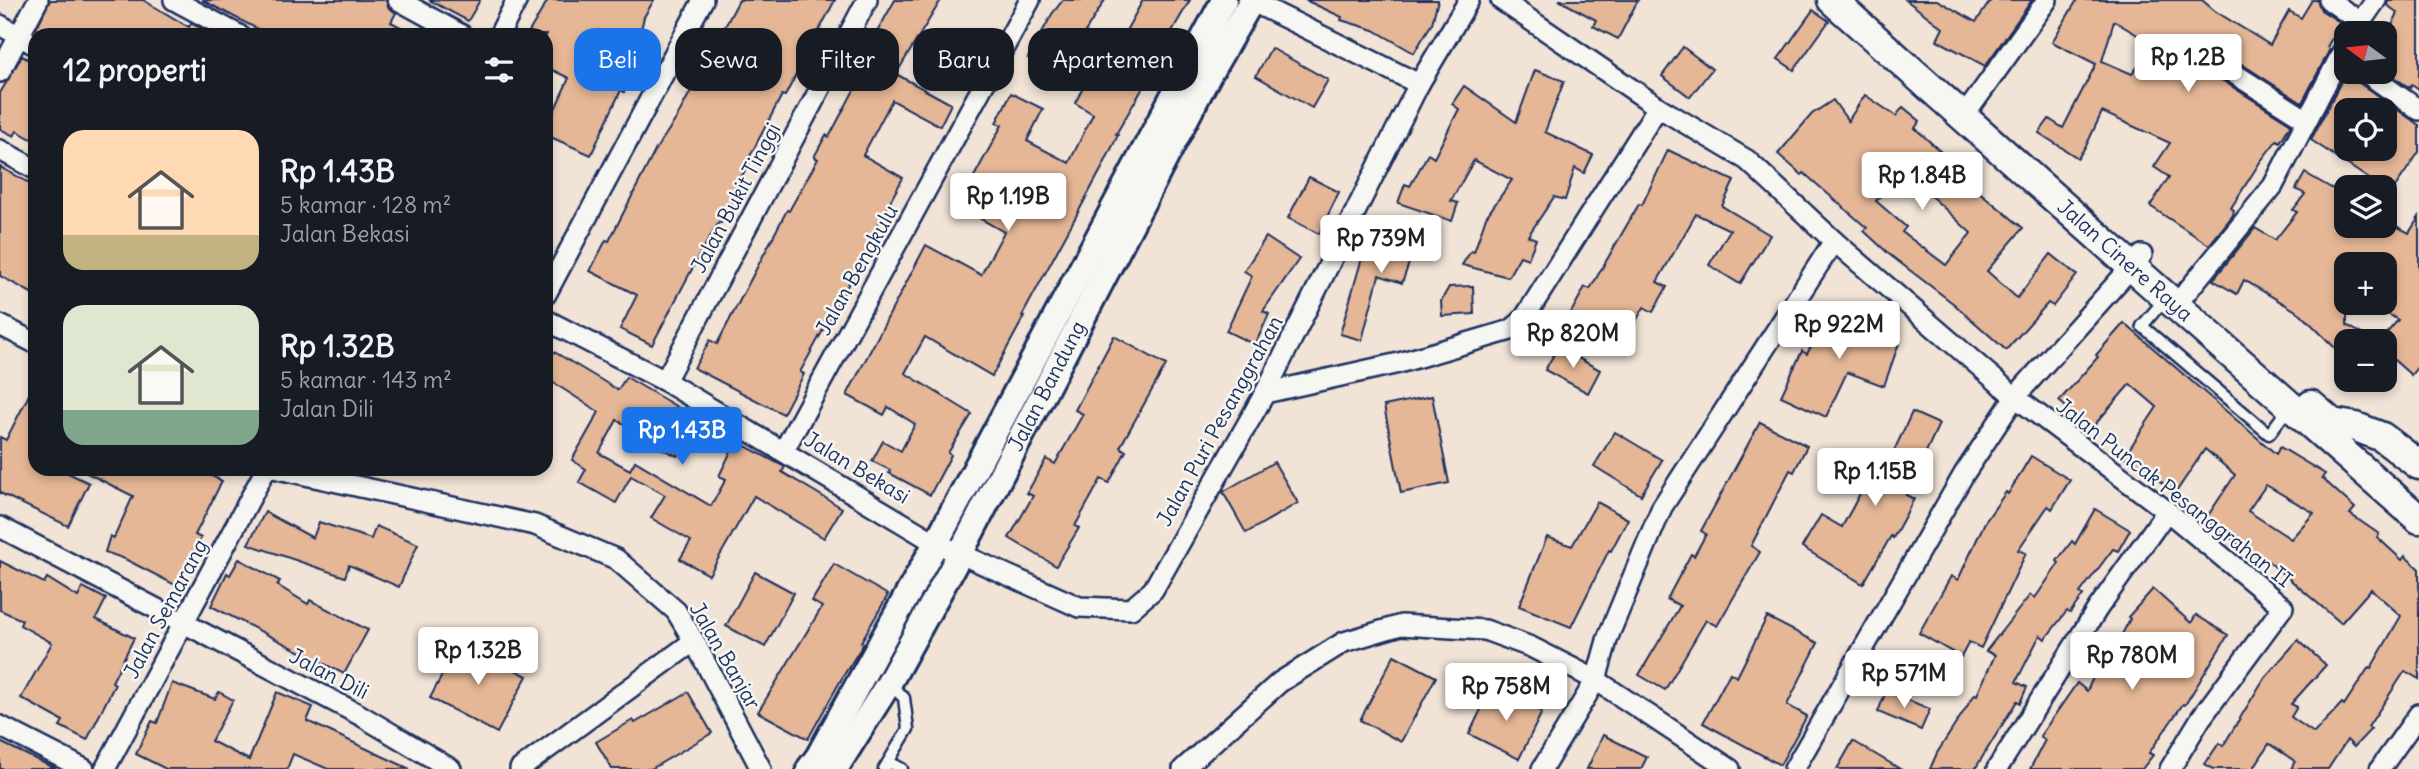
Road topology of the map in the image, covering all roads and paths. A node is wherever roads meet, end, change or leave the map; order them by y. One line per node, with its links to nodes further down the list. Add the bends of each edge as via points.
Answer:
1 (38, 0): 20 (street)
2 (174, 0): 21 (street)
3 (398, 0): 22 (street)
4 (517, 0): 23 (street)
5 (703, 0): 38 (street)
6 (867, 0): 43 (street, Jalan Bukit Tinggi)
7 (1030, 0): 47 (street, Jalan Bengkulu)
8 (1224, 0): 54 (street, Jalan Bandung)
9 (1251, 0): 29 (street); 55 (street, Jalan Bandung)
10 (1469, 0): 29 (street, Jalan Puri Pesanggrahan)
11 (1501, 0): 31 (street, Jalan Puncak Pesanggrahan II)
12 (1832, 0): 37 (main road, Jalan Cinere Raya)
13 (1857, 0): 30 (main road, Jalan Cinere Raya)
14 (2046, 0): 30 (street)
15 (2329, 0): 17 (street)
16 (2376, 0): 18 (street)
17 (2351, 21)
18 (2361, 21)
19 (0, 25): 24 (street)
20 (30, 28)
21 (226, 28)
22 (449, 28)
23 (503, 28)
24 (27, 40): 27 (street)
25 (2205, 55): 33 (street)
26 (2334, 70): 33 (street)
27 (0, 72)
28 (2382, 84): 32 (street)
29 (1419, 85): 44 (street, Jalan Puri Pesanggrahan)
30 (1972, 105): 37 (main road, Jalan Cinere Raya)
31 (1658, 107): 36 (street, Jalan Puncak Pesanggrahan II, via 1747,160); 44 (street, via 1523,320 1511,330 1399,363)
32 (2419, 110)
33 (2307, 120): 39 (street, via 2273,186)
34 (0, 150): 35 (street)
35 (28, 165)
36 (1834, 241): 45 (street, Jalan Puncak Pesanggrahan II); 58 (street, via 1662,507 1608,637)
37 (2137, 261): 39 (main road, Jalan Cinere Raya); 45 (street)
38 (553, 281)
39 (2176, 298): 46 (main road, Jalan Cinere Raya); 46 (lane, via 2142,326 2269,434); 48 (main road, Jalan Cinere Raya, via 2332,424 2370,431)
40 (553, 324): 43 (street, Jalan Bekasi)
41 (0, 325): 42 (street)
42 (28, 339)
43 (665, 381): 47 (street, Jalan Bekasi)
44 (1265, 393): 55 (street, Jalan Puri Pesanggrahan, via 1153,590 1131,609 1079,607)
45 (2015, 397): 51 (street, Jalan Puncak Pesanggrahan II); 74 (street, via 1964,474)
46 (2290, 406): 52 (main road, Jalan Cinere Raya)
47 (784, 450): 54 (street, Jalan Bekasi)
48 (2419, 465)
49 (262, 476): 56 (street, Jalan Semarang)
50 (311, 476): 57 (street, Jalan Banjar, via 535,524 616,559 676,611)
51 (2166, 512): 75 (street, via 2098,608); 76 (street, Jalan Puncak Pesanggrahan II, via 2283,607 2200,718)
52 (2419, 519)
53 (0, 527): 56 (street, Jalan Dili)
54 (936, 543): 55 (street, Jalan Bekasi); 68 (street, Jalan Bandung)
55 (960, 554): 59 (street, Jalan Bandung)
56 (183, 625): 64 (street, Jalan Semarang); 65 (street, Jalan Dili, via 360,715)
57 (694, 641): 66 (street); 67 (street, Jalan Banjar)
58 (1596, 680): 71 (street, via 1485,630 1401,625 1344,642 1280,682); 72 (street); 73 (street)
59 (889, 684): 62 (lane, via 904,698 908,729); 69 (street, Jalan Bandung)
60 (2419, 714): 77 (street)
61 (0, 726): 63 (street)
62 (887, 765): 70 (lane)
63 (84, 769)
64 (105, 769)
65 (451, 769)
66 (520, 769)
67 (761, 769)
68 (808, 769)
69 (835, 769)
70 (902, 769)
71 (1183, 769)
72 (1542, 769)
73 (1730, 769)
74 (1794, 769)
75 (1997, 769)
76 (2170, 769)
77 (2380, 769)

